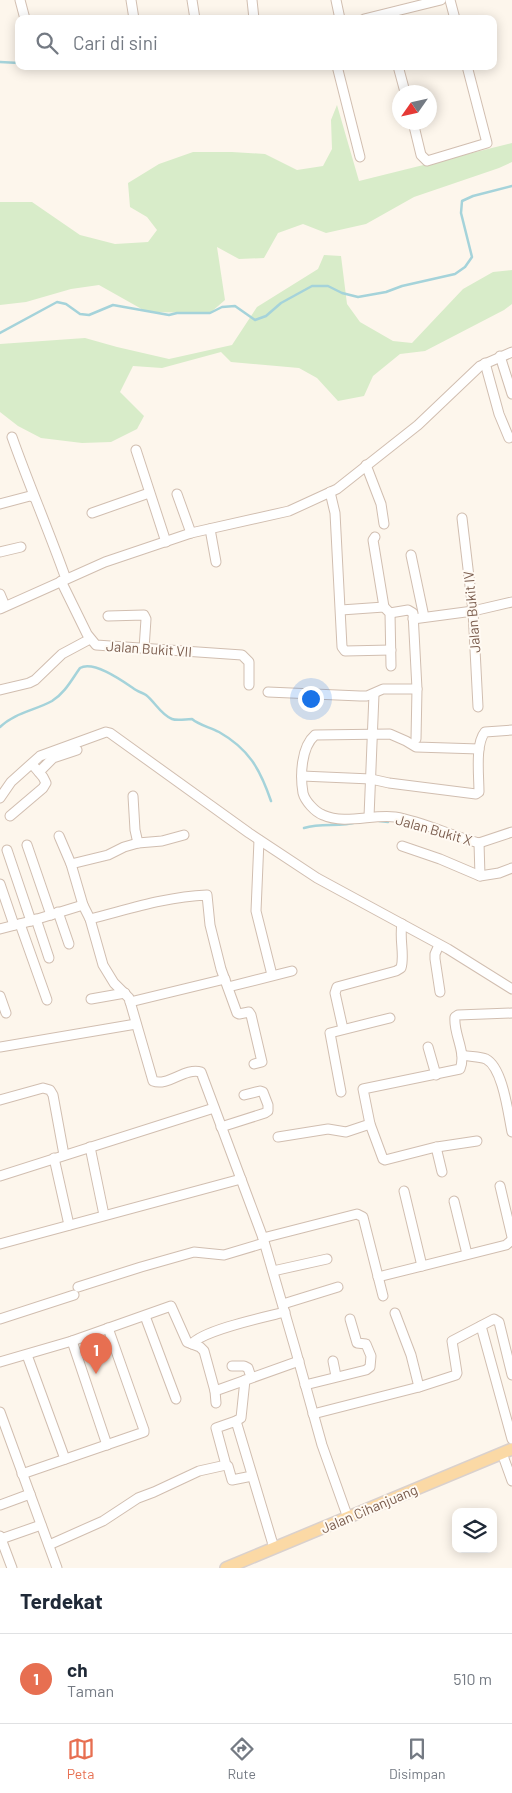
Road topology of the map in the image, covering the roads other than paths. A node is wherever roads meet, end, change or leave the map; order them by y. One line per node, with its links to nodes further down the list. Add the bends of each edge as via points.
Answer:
1 (20, 0): 8 (street)
2 (131, 0): 9 (street)
3 (192, 0): 10 (street)
4 (252, 0): 11 (street)
5 (336, 0): 12 (street)
6 (441, 0): 13 (street)
7 (450, 0): 14 (street)
8 (24, 15)
9 (133, 15)
10 (194, 15)
11 (254, 15)
12 (339, 15)
13 (388, 15)
14 (454, 15)
15 (338, 70): 20 (street)
16 (399, 70): 18 (street)
17 (468, 70): 19 (street, via 487,143 427,161 421,155)
18 (403, 85)
19 (415, 130)
20 (360, 157)
21 (512, 352): 22 (street)
22 (500, 356): 23 (street); 24 (street)
23 (485, 363): 26 (street); 28 (street, via 418,425)
24 (512, 394)
25 (12, 437): 32 (street, Jalan Bukit VII)
26 (509, 438)
27 (136, 450): 30 (street)
28 (366, 464): 29 (street); 36 (street, via 381,504)
29 (330, 492): 37 (street, via 289,511); 49 (street, via 335,513)
30 (150, 493): 34 (street); 40 (street)
31 (177, 494): 38 (street)
32 (33, 497): 33 (street); 45 (street, Jalan Bukit VII, via 52,540)
33 (0, 504)
34 (92, 513)
35 (462, 518): 51 (street, Jalan Bukit IV)
36 (384, 524)
37 (210, 529): 38 (street); 44 (street)
38 (191, 534): 40 (street)
39 (375, 537): 50 (street)
40 (166, 542): 45 (street, via 105,562)
41 (21, 547): 42 (street)
42 (0, 552)
43 (411, 555): 53 (street)
44 (216, 562)
45 (64, 580): 48 (street); 55 (street, Jalan Bukit VII)
46 (0, 594): 48 (street)
47 (512, 602): 51 (street)
48 (3, 607)
49 (341, 610): 50 (street); 57 (street, via 342,647 345,651)
50 (387, 610): 54 (street, via 408,610 413,613); 57 (street)
51 (473, 611): 53 (street); 64 (street, Jalan Bukit IV)
52 (108, 616): 56 (street, via 144,615)
53 (424, 617): 54 (street)
54 (413, 619): 61 (street)
55 (90, 639): 56 (street, Jalan Bukit VII, via 96,645); 60 (street, via 62,654 29,684)
56 (144, 649): 59 (street, Jalan Bukit VII, via 242,655 249,662)
57 (391, 650): 58 (street)
58 (391, 666)
59 (249, 685)
60 (1, 687)
61 (417, 688): 63 (street, via 383,689); 67 (street)
62 (268, 692): 63 (street)
63 (374, 694): 66 (street)
64 (478, 707)
65 (512, 730): 68 (street, via 485,732)
66 (372, 736): 68 (street, via 390,734 416,747); 72 (street, via 314,735 304,751); 73 (street)
67 (416, 739)
68 (479, 749): 73 (street, via 479,792 476,794)
69 (77, 750): 71 (street, via 53,758)
70 (32, 764): 71 (street); 75 (street, via 11,782); 81 (street, via 40,756 110,732)
71 (39, 772): 76 (street, via 46,783 43,788)
72 (302, 776): 73 (street); 77 (street, Jalan Bukit X, via 306,799 317,812 338,818)
73 (371, 779): 77 (street)
74 (133, 796): 82 (street)
75 (0, 798)
76 (10, 816)
77 (369, 817): 85 (street, Jalan Bukit X, via 395,817 417,823)
78 (512, 832): 85 (street)
79 (184, 835): 82 (street)
80 (59, 836): 87 (street)
81 (259, 840): 96 (street, via 325,883); 102 (street, via 256,911)
82 (138, 844): 87 (street)
83 (27, 845): 92 (street)
84 (402, 846): 89 (street)
85 (479, 848): 89 (street)
86 (7, 850): 94 (street)
87 (71, 864): 91 (street)
88 (512, 868): 89 (street)
89 (480, 876)
90 (0, 884): 95 (street)
91 (83, 905): 92 (street); 93 (street)
92 (55, 913): 94 (street); 98 (street)
93 (90, 919): 103 (street, via 146,903 206,894 210,926); 106 (street, via 103,965)
94 (34, 920): 95 (street); 100 (street)
95 (17, 924): 97 (street); 109 (street)
96 (402, 924): 99 (street); 115 (street, via 401,968 337,987 334,993)
97 (0, 929)
98 (69, 944)
99 (439, 944): 104 (street); 105 (street, via 435,959)
100 (49, 958)
101 (292, 970): 102 (street)
102 (272, 975): 103 (street)
103 (226, 983): 110 (street); 119 (street, via 237,1013 250,1012 252,1015 262,1062)
104 (512, 989)
105 (440, 992)
106 (125, 993): 108 (street); 110 (street)
107 (0, 996): 111 (street)
108 (91, 999)
109 (47, 1000)
110 (130, 1002): 114 (street)
111 (6, 1013)
112 (512, 1013): 118 (street, via 455,1017)
113 (390, 1018): 115 (street)
114 (136, 1024): 116 (street); 124 (street, via 153,1082 201,1072)
115 (343, 1029): 121 (street, via 329,1034)
116 (0, 1047)
117 (428, 1047): 120 (street)
118 (462, 1055): 120 (street, via 460,1069); 127 (street, via 484,1058 492,1063 499,1076)
119 (254, 1064)
120 (436, 1075): 125 (street, via 364,1088)
121 (341, 1092)
122 (244, 1095): 126 (street, via 263,1092 268,1111)
123 (0, 1100): 132 (street, via 43,1088 50,1090)
124 (214, 1108): 126 (street); 131 (street)
125 (370, 1124): 128 (street, via 346,1132 328,1129); 130 (street, via 381,1157 385,1160)
126 (221, 1127): 136 (street)
127 (512, 1132)
128 (278, 1137)
129 (476, 1141): 130 (street)
130 (437, 1147): 134 (street)
131 (90, 1148): 132 (street); 140 (street)
132 (64, 1155): 133 (street)
133 (54, 1158): 135 (street); 141 (street)
134 (442, 1172)
135 (0, 1176)
136 (241, 1179): 140 (street); 143 (street)
137 (500, 1186): 142 (street)
138 (404, 1191): 147 (street)
139 (454, 1201): 145 (street)
140 (104, 1215): 141 (street)
141 (70, 1225): 144 (street)
142 (512, 1239): 145 (street, via 506,1245)
143 (264, 1241): 148 (street); 149 (street, via 359,1215 363,1218); 155 (street, via 224,1255 194,1252 141,1267)
144 (0, 1244)
145 (467, 1254): 147 (street)
146 (328, 1259): 148 (street)
147 (422, 1266): 149 (street)
148 (273, 1271): 152 (street)
149 (378, 1277): 151 (street)
150 (338, 1287): 152 (street)
151 (383, 1296)
152 (284, 1308): 160 (street, via 195,1340); 163 (street)
153 (395, 1313): 171 (street)
154 (145, 1316): 158 (street); 160 (street, via 171,1306 187,1342); 173 (street)
155 (0, 1319)
156 (350, 1319): 168 (street, via 357,1343 366,1344 371,1356 370,1367)
157 (480, 1326): 162 (street, via 494,1319 499,1322); 171 (street, via 451,1341 456,1375); 178 (street)
158 (108, 1328): 159 (street); 179 (street, via 144,1430)
159 (72, 1341): 161 (street); 179 (street)
160 (192, 1344): 172 (street, via 204,1351)
161 (27, 1355): 165 (street); 181 (street)
162 (510, 1359): 167 (street)
163 (299, 1361): 169 (street); 170 (street)
164 (333, 1361): 168 (street)
165 (0, 1362)
166 (232, 1366): 169 (street, via 248,1368)
167 (512, 1375)
168 (336, 1376): 170 (street)
169 (248, 1378): 172 (street); 177 (street, via 241,1418)
170 (305, 1385): 176 (street)
171 (419, 1387): 176 (street)
172 (215, 1391): 174 (street)
173 (176, 1400)
174 (216, 1403)
175 (0, 1412): 183 (street)
176 (313, 1414): 188 (street)
177 (236, 1422): 182 (street, via 216,1430); 184 (street)
178 (512, 1439)
179 (107, 1445): 181 (street)
180 (507, 1451): 185 (street); 188 (main road, Jalan Cihanjuang)
181 (65, 1459): 183 (street)
182 (226, 1465): 184 (street, via 233,1480); 191 (street, via 199,1471 138,1498 102,1521)
183 (22, 1474): 186 (street)
184 (252, 1476): 192 (street)
185 (512, 1481)
186 (30, 1494): 187 (street); 189 (street)
187 (0, 1504)
188 (348, 1518): 192 (main road, Jalan Cihanjuang)
189 (41, 1525): 190 (street); 191 (street)
190 (1, 1537): 193 (street)
191 (49, 1545): 194 (street)
192 (274, 1548): 195 (main road, Jalan Cihanjuang)
193 (12, 1568)
194 (57, 1568)
195 (226, 1568)

